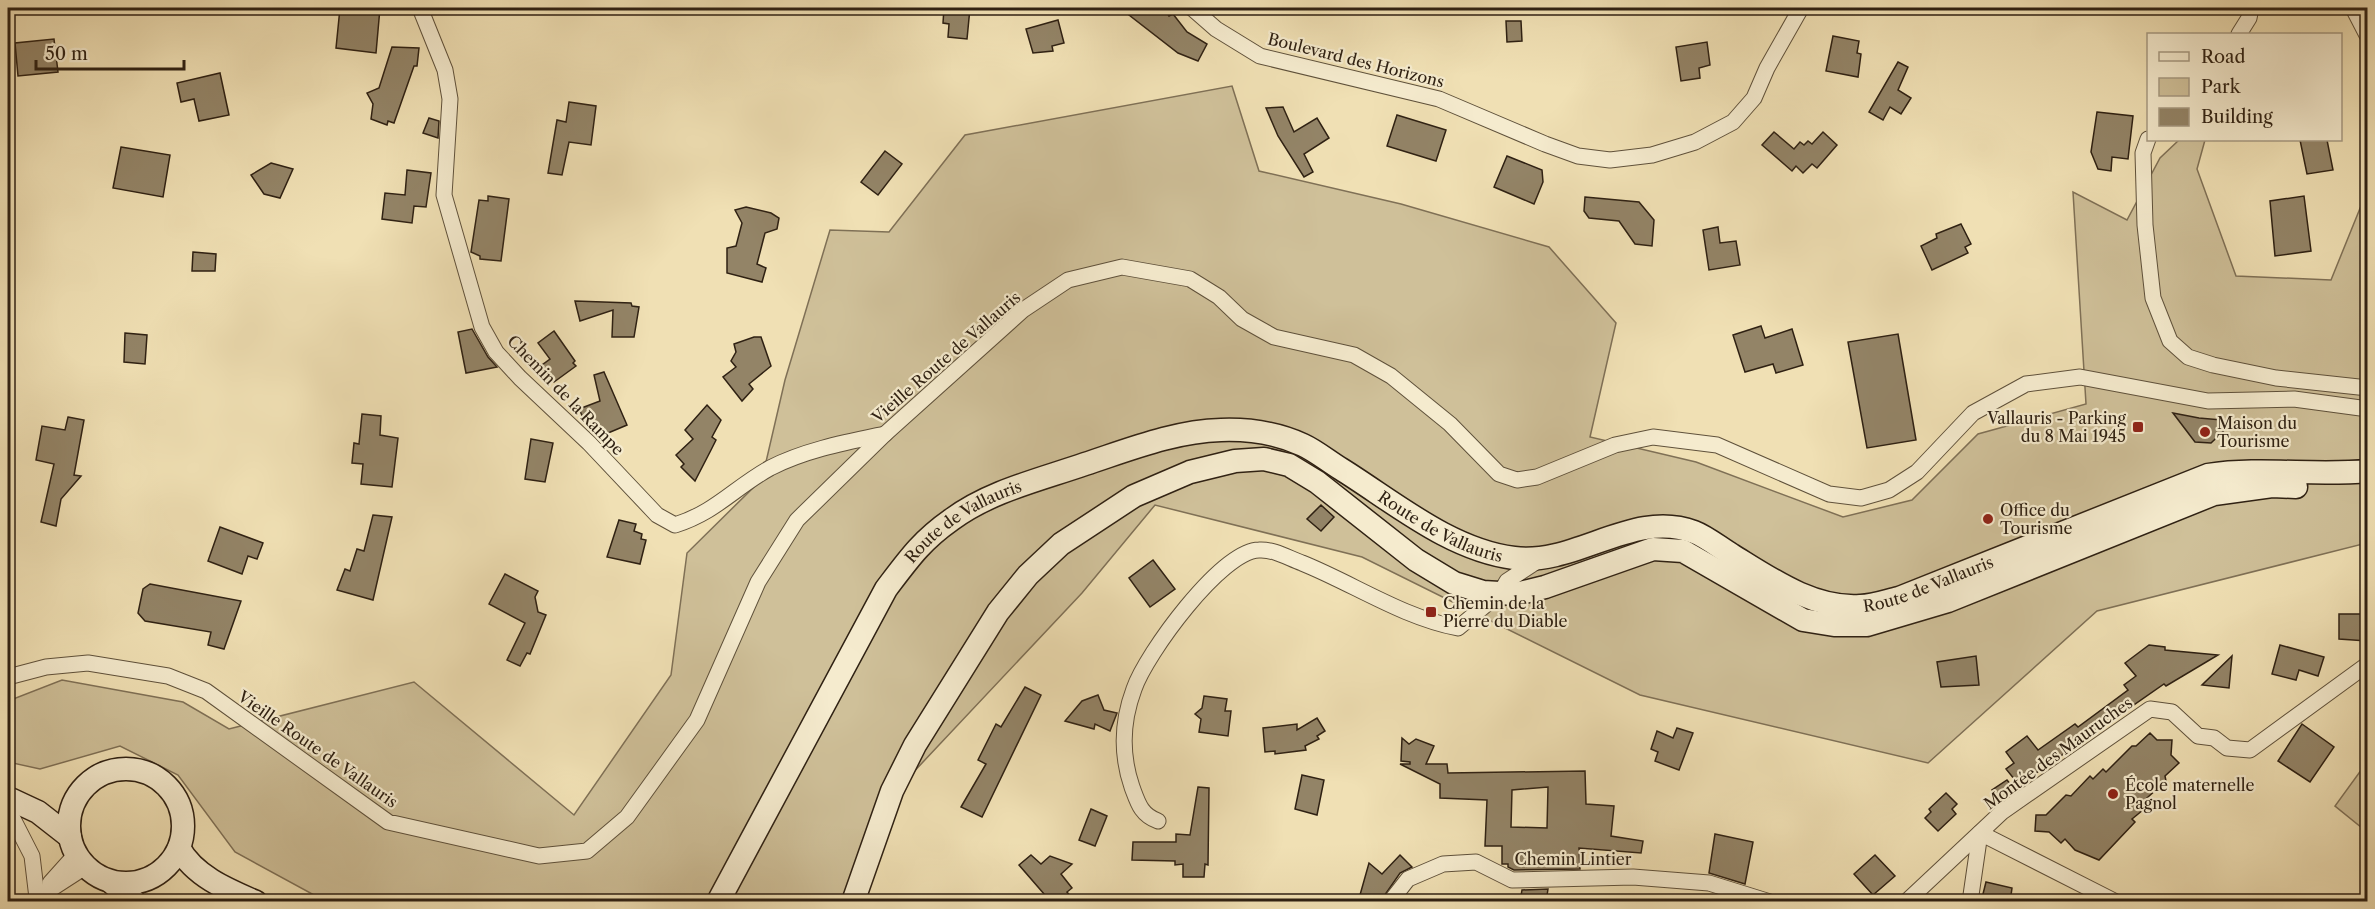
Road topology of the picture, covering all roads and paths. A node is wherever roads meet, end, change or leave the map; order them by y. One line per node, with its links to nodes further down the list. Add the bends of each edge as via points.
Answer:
1 (420, 8): 11 (street, Chemin de la Rampe, via 445,70 450,99 444,195 482,327 496,352 520,378 657,514 675,525 700,517 770,468 832,445)
2 (1192, 8): 3 (street, Boulevard des Horizons, via 1216,29 1260,56 1439,99 1578,156 1610,160 1652,155 1695,142 1733,122 1754,98)
3 (1801, 8)
4 (2251, 8): 6 (street)
5 (2353, 8): 7 (street)
6 (2240, 33)
7 (2367, 38)
8 (2147, 141): 9 (street, via 2143,153 2145,225 2152,288 2170,341 2188,357 2212,365 2276,378)
9 (2367, 388)
10 (2367, 410): 11 (street, Vieille Route de Vallauris, via 2294,399 2208,401 2080,377 2026,384 1973,413 1917,471 1889,490 1861,498 1829,494 1717,445 1653,437 1615,445 1537,477 1517,480 1499,474 1450,424 1391,376 1354,356 1274,337 1242,319 1219,297 1190,279 1122,267 1068,280 1023,310)
11 (885, 434): 17 (street, Vieille Route de Vallauris, via 797,520 758,582 697,720 627,818 587,850 539,856 388,822 206,691 168,676 88,663 46,667)
12 (2367, 471): 14 (main road, Route de Vallauris, via 2240,470 2208,475 1899,598 1861,606 1831,605 1804,596 1694,532 1662,526 1620,534)
13 (2367, 486): 15 (main road, Route de Vallauris, via 2272,486 2214,494 1948,602 1867,625 1803,620 1683,551 1653,549 1545,587 1516,594)
14 (1542, 558): 15 (street, via 1507,581); 28 (main road, Route de Vallauris, via 1514,558 1483,551 1448,536 1304,445 1265,432 1219,430 1171,437 991,496 921,542 886,589)
15 (1500, 593): 20 (street, via 1458,628 1400,609 1273,551 1257,549 1230,561 1206,583 1149,659 1134,688 1123,748 1138,804 1146,817); 29 (main road, Route de Vallauris, via 1454,583 1416,560 1317,482 1289,465 1264,459 1235,461 1190,472 1134,496 1061,544 1028,575 998,612 915,745 892,790)
16 (2367, 664): 21 (street, Montée des Mauruches, via 2250,750 2227,748 2214,738 2198,736 2172,712 2150,709 2002,812)
17 (8, 677)
18 (12, 803): 19 (main road); 23 (main road, via 38,812); 25 (street, via 32,856)
19 (73, 804): 22 (main road, via 99,776 118,769 138,770 157,778 172,791 181,808 184,828); 23 (main road, via 69,820)
20 (1158, 821)
21 (1980, 833): 32 (street); 33 (street, Montée des Mauruches); 34 (street)
22 (179, 848): 24 (main road, via 168,865 152,878 132,883); 27 (main road, via 197,870)
23 (77, 853): 24 (main road); 25 (street)
24 (111, 882): 26 (main road)
25 (34, 900)
26 (135, 902)
27 (256, 902)
28 (718, 902)
29 (853, 902)
30 (1390, 902): 31 (street, Chemin Lintier, via 1408,879 1443,864 1476,862 1512,880 1633,877 1709,884)
31 (1770, 902)
32 (1906, 902)
33 (1970, 902)
34 (2116, 902)

